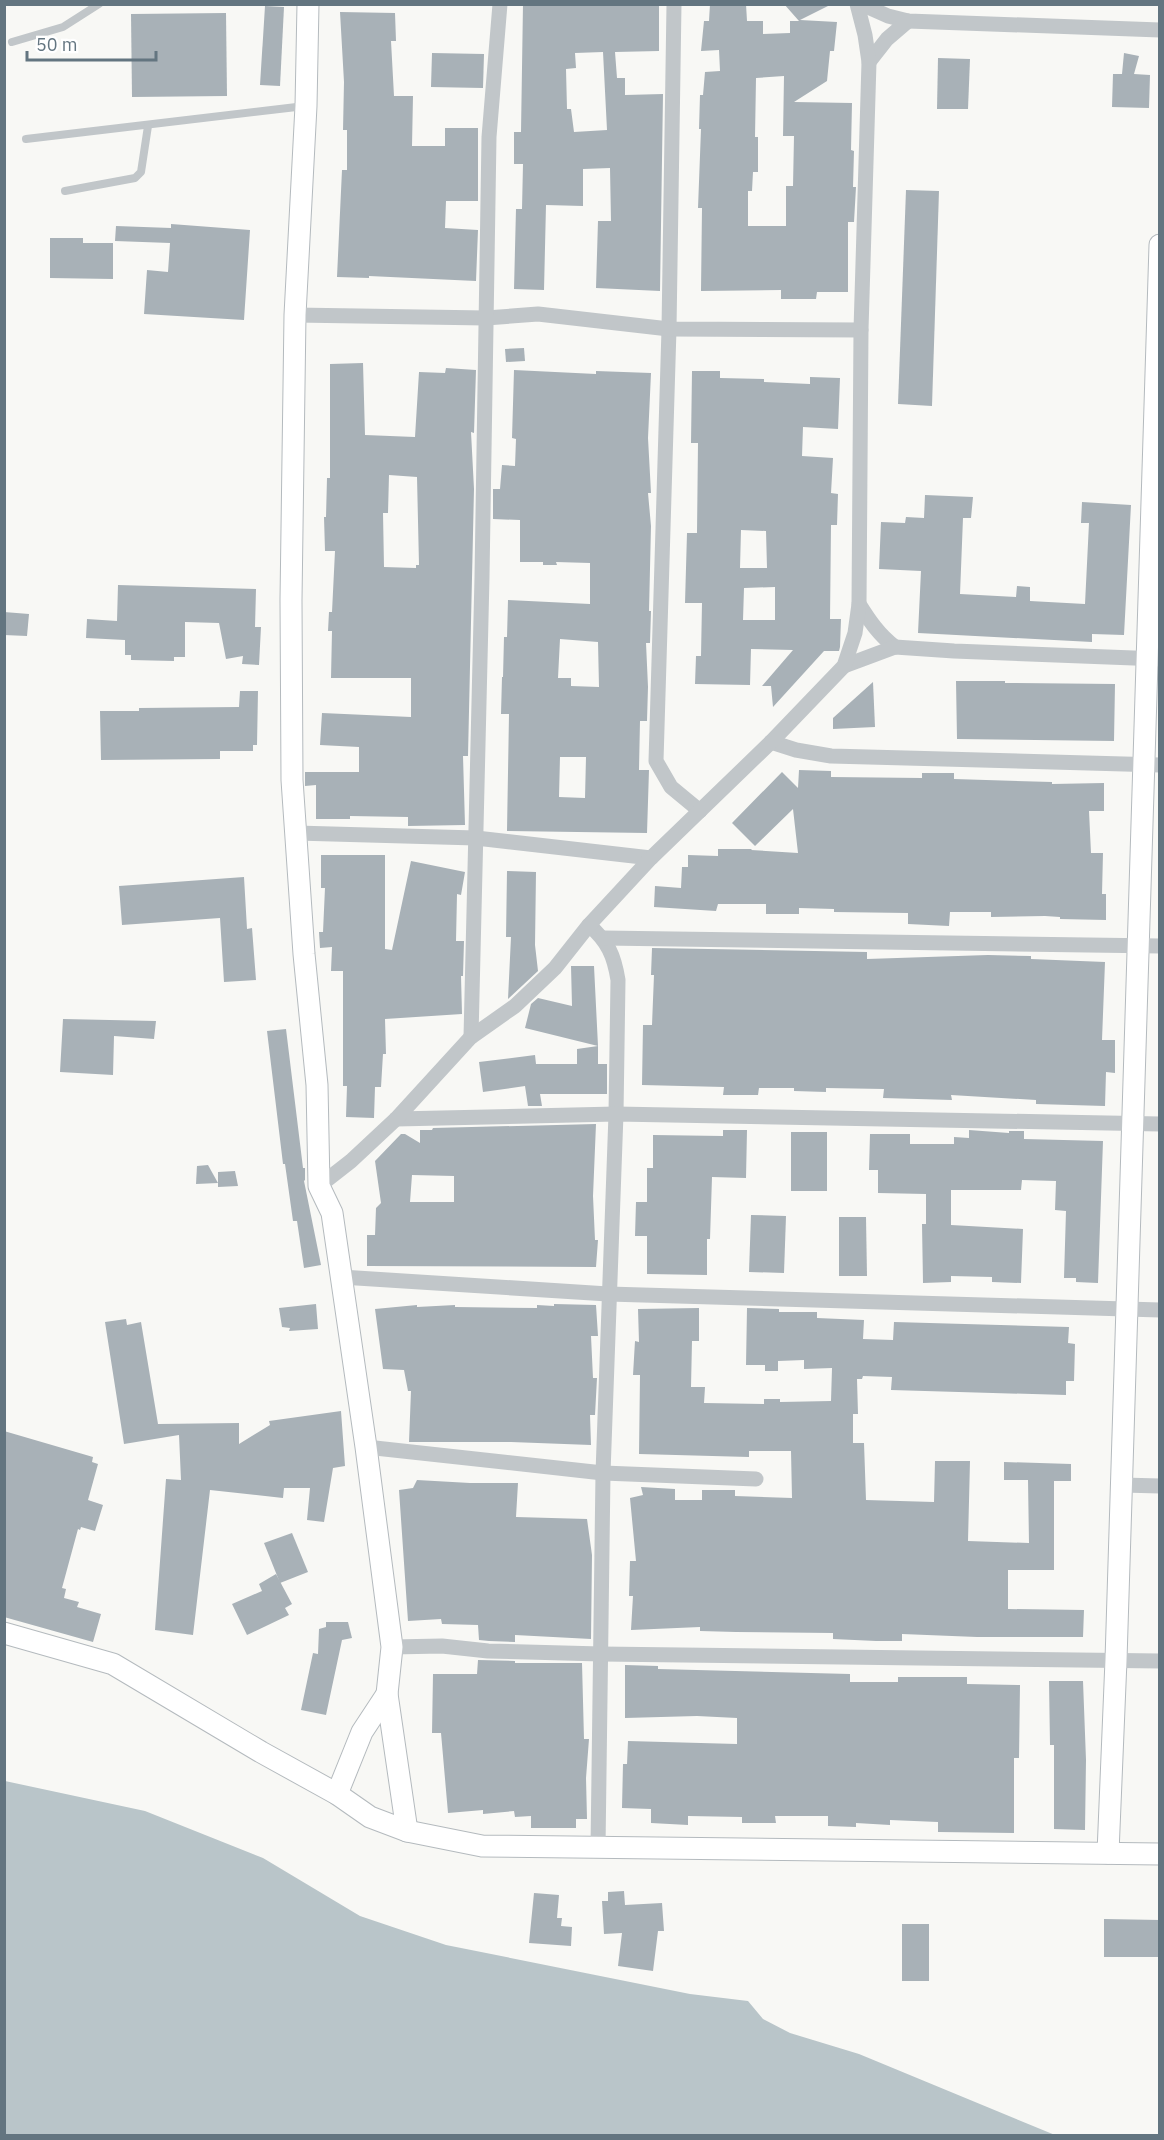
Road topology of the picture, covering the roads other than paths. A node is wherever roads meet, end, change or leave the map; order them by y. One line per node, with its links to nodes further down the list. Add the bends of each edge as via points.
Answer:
1 (99, 4): 8 (lane, via 63,27)
2 (308, 4): 10 (street)
3 (500, 4): 16 (street, via 489,137)
4 (674, 4): 17 (street)
5 (859, 4): 6 (street); 9 (street)
6 (908, 21): 7 (street); 9 (street)
7 (1160, 30)
8 (12, 42)
9 (869, 62): 18 (street)
10 (306, 105): 11 (lane); 15 (street)
11 (148, 126): 12 (lane); 13 (lane, via 141,172 135,178)
12 (26, 139)
13 (65, 191)
14 (1160, 245): 21 (street)
15 (295, 315): 16 (street); 26 (street, via 291,611)
16 (486, 318): 17 (street, via 538,314); 27 (street)
17 (669, 329): 18 (street); 25 (street, via 656,761 671,787)
18 (861, 330): 19 (street)
19 (859, 604): 20 (street, via 884,639); 22 (street)
20 (895, 647): 21 (street); 22 (street)
21 (1153, 658): 24 (street)
22 (844, 666): 23 (street)
23 (771, 742): 24 (street, via 831,756); 25 (street)
24 (1151, 764): 31 (street)
25 (700, 811): 28 (street)
26 (296, 833): 27 (street); 38 (street, via 317,1085)
27 (476, 838): 28 (street); 33 (street)
28 (651, 858): 29 (street)
29 (589, 925): 30 (street); 33 (street, via 555,968 515,1006)
30 (603, 938): 31 (street); 34 (street, via 615,960 618,980)
31 (1137, 945): 32 (street); 36 (street)
32 (1160, 946)
33 (471, 1038): 35 (street)
34 (616, 1114): 35 (street); 36 (street); 40 (street)
35 (396, 1119): 38 (street)
36 (1133, 1123): 37 (street); 41 (street)
37 (1160, 1124)
38 (319, 1186): 39 (street, via 333,1213)
39 (341, 1277): 40 (street); 43 (street)
40 (608, 1294): 41 (street); 44 (street)
41 (1127, 1309): 42 (street); 46 (street)
42 (1160, 1310)
43 (366, 1447): 44 (street); 49 (street)
44 (603, 1473): 45 (street); 50 (street)
45 (756, 1479)
46 (1122, 1485): 47 (street); 51 (street)
47 (1160, 1486)
48 (4, 1633): 54 (street, via 113,1664)
49 (392, 1647): 50 (street); 53 (street)
50 (601, 1654): 51 (street); 56 (street)
51 (1116, 1660): 52 (street); 57 (street)
52 (1160, 1661)
53 (387, 1694): 54 (street, via 362,1732); 55 (street)
54 (337, 1794): 55 (street, via 370,1816)
55 (407, 1831): 56 (street, via 482,1846)
56 (598, 1848): 57 (street)
57 (1108, 1853): 58 (street)
58 (1160, 1854)

